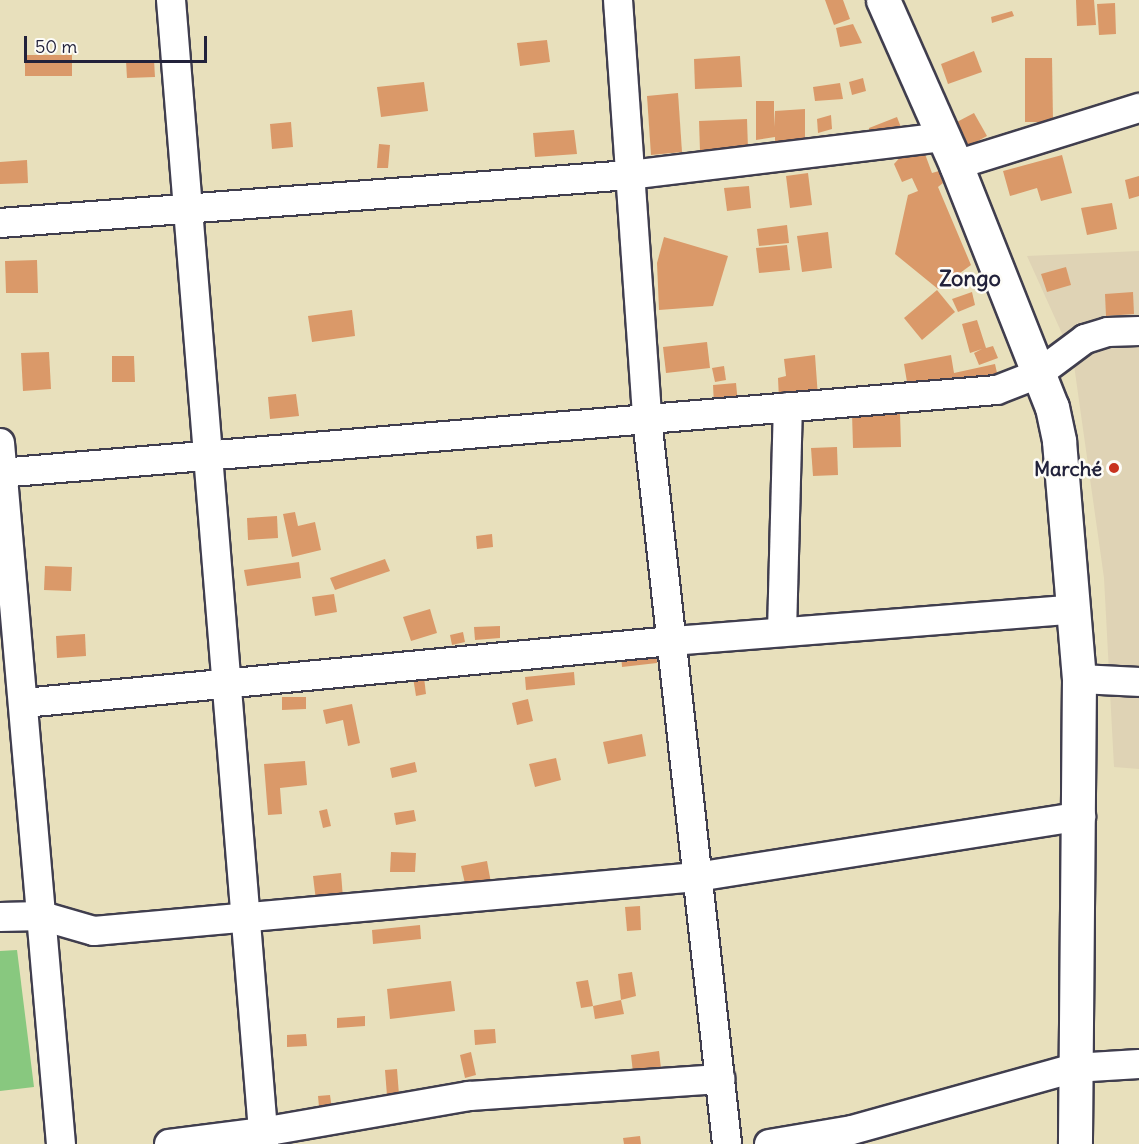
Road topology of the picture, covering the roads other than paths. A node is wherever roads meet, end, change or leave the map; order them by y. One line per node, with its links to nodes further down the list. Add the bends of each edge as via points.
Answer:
1 (171, 0): 7 (street)
2 (618, 0): 6 (street)
3 (883, 0): 5 (main road)
4 (1139, 108): 5 (street)
5 (950, 151): 6 (street); 10 (main road)
6 (630, 175): 7 (street); 12 (street)
7 (187, 208): 8 (street); 14 (street)
8 (0, 223)
9 (1139, 331): 10 (street, via 1108,332 1085,339)
10 (1038, 374): 11 (street, via 997,390); 16 (main road, via 1052,407 1059,441)
11 (788, 407): 12 (street); 17 (street)
12 (647, 419): 14 (street); 18 (street)
13 (0, 443): 15 (street)
14 (207, 456): 15 (street); 21 (street)
15 (2, 473): 22 (street)
16 (1075, 609): 17 (street); 19 (main road)
17 (782, 632): 18 (street)
18 (672, 641): 21 (street); 24 (street)
19 (1079, 679): 20 (street); 23 (main road)
20 (1139, 682)
21 (225, 683): 22 (street); 27 (street)
22 (24, 703): 25 (street)
23 (1081, 816): 24 (street); 29 (main road)
24 (697, 877): 27 (street); 30 (street)
25 (42, 916): 26 (street); 27 (street, via 94,931); 32 (street)
26 (0, 917)
27 (244, 917): 31 (street)
28 (1139, 1064): 29 (street)
29 (1074, 1068): 35 (street, via 852,1130); 36 (main road)
30 (720, 1079): 31 (street, via 469,1096); 34 (street)
31 (263, 1138): 33 (street)
32 (61, 1144)
33 (170, 1144)
34 (727, 1144)
35 (769, 1144)
36 (1075, 1144)

